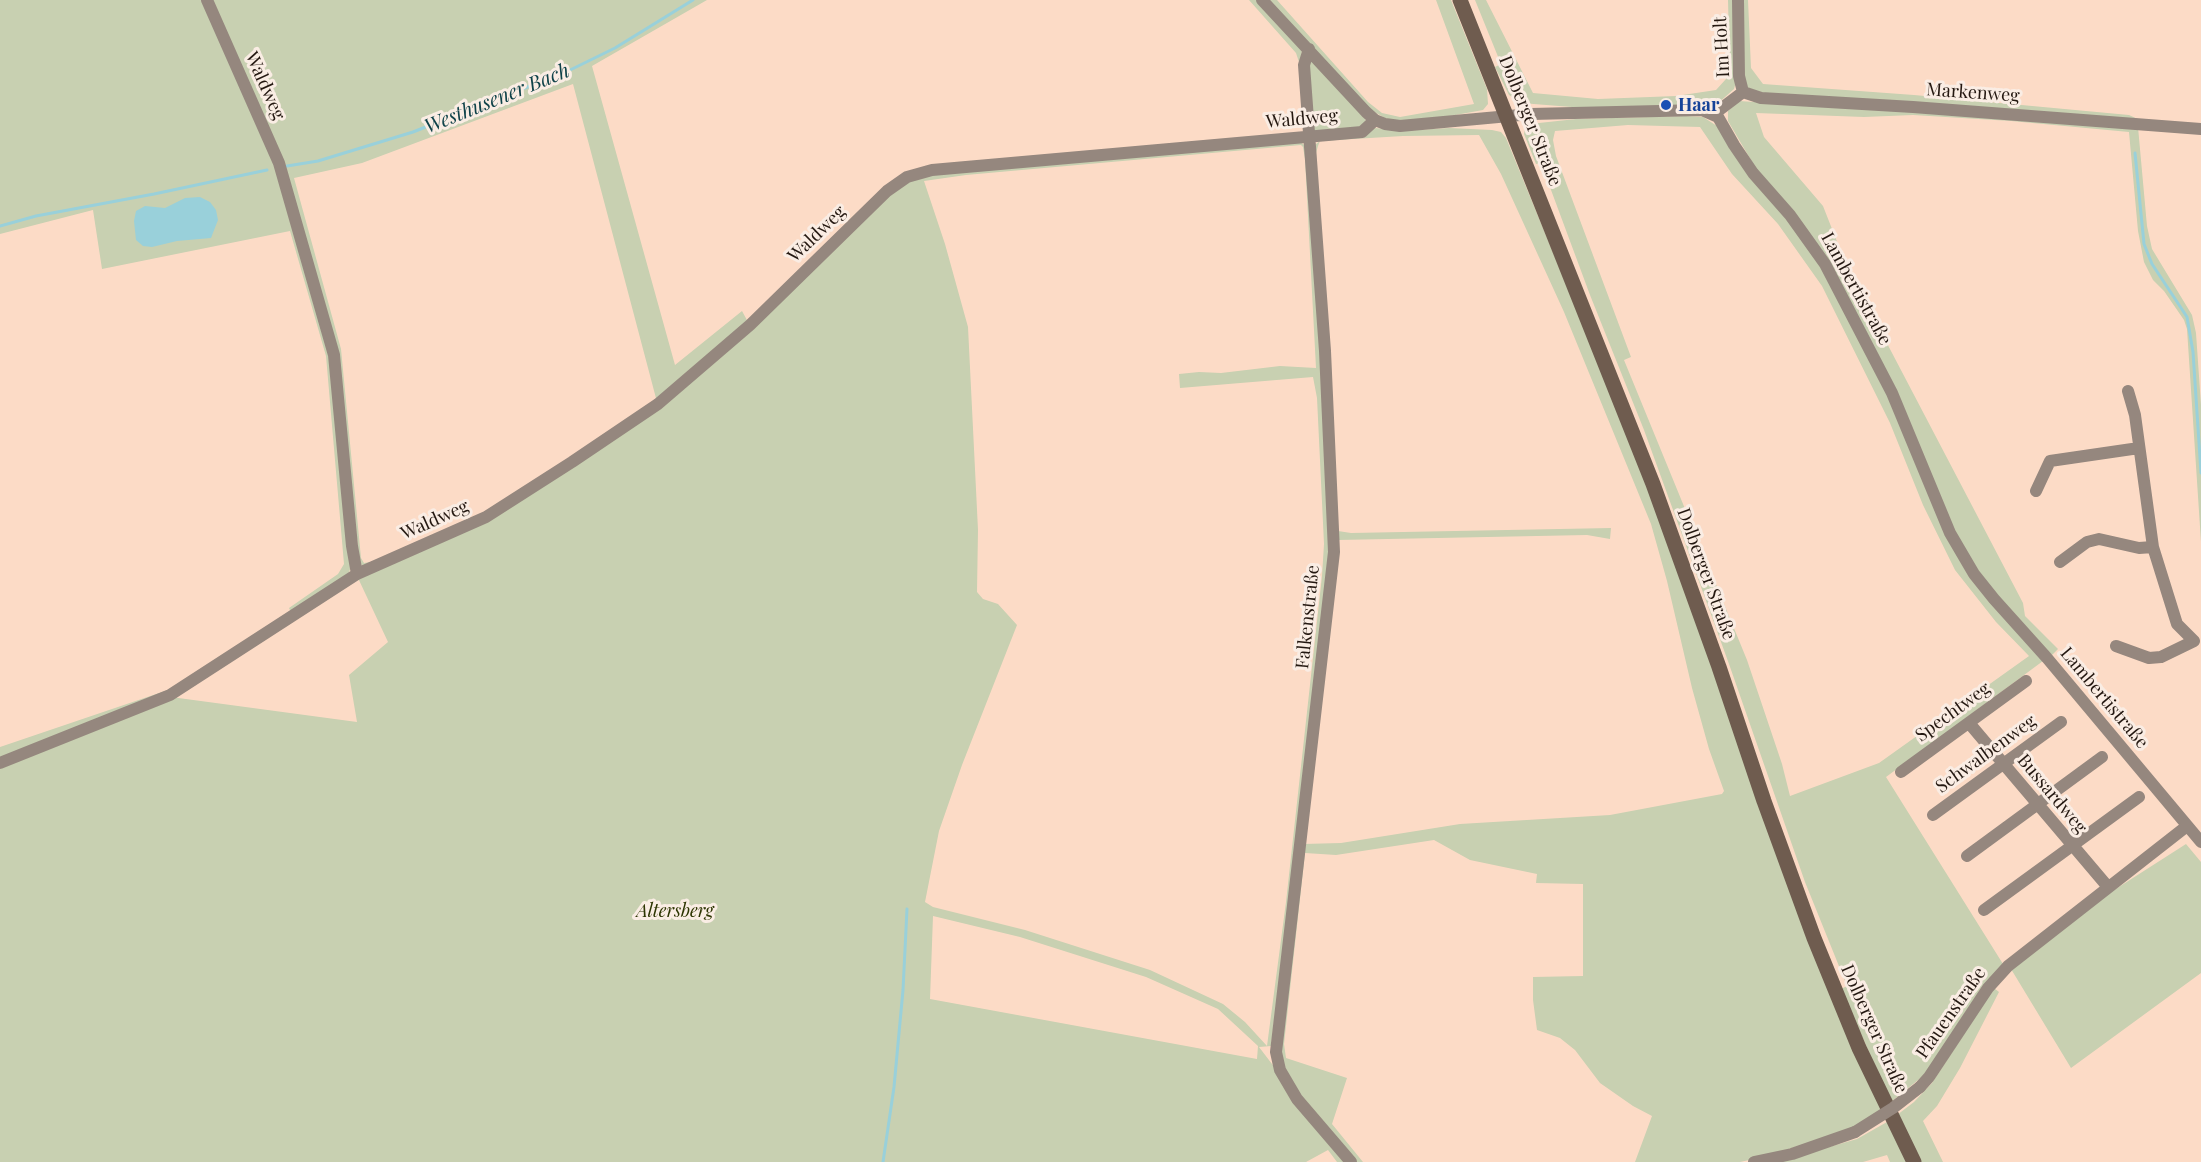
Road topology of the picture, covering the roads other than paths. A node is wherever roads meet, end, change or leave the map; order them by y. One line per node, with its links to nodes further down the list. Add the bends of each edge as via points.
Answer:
1 (207, 0): 17 (street, Waldweg, via 279,163 334,355)
2 (1262, 0): 5 (street)
3 (1460, 0): 8 (main road, Dolberger Straße)
4 (1738, 0): 6 (street, Im Holt, via 1739,76)
5 (1309, 49): 9 (street); 11 (street, Falkenstraße, via 1304,65)
6 (1743, 92): 7 (street, Im Holt); 10 (street, Markenweg, via 1761,98)
7 (1714, 114): 8 (street, via 1702,110); 30 (street, Lambertistraße, via 1753,173 1825,264 1892,393 1950,533 1974,574)
8 (1508, 116): 9 (street, via 1400,126); 38 (main road, Dolberger Straße, via 1653,484 1814,938 1859,1048)
9 (1375, 120): 11 (street, Waldweg, via 1362,132)
10 (2201, 129)
11 (1309, 137): 17 (street, Waldweg, via 932,170 907,177 887,191 750,325 658,404 486,517); 36 (street, Falkenstraße, via 1325,351 1334,552 1276,1052 1280,1070 1297,1099)
12 (2128, 391): 13 (street)
13 (2139, 448): 14 (street, via 2050,461); 15 (street)
14 (2036, 491)
15 (2153, 547): 16 (street, via 2139,548 2099,539 2087,542); 18 (street, via 2177,624)
16 (2060, 562)
17 (357, 574): 24 (street, Waldweg, via 170,695)
18 (2198, 642): 19 (street, via 2149,658)
19 (2116, 646)
20 (2026, 681): 22 (street, Spechtweg)
21 (2061, 722): 25 (street, Schwalbenweg)
22 (1969, 723): 25 (street, Bussardweg); 26 (street, Spechtweg)
23 (2102, 757): 28 (street)
24 (0, 763)
25 (2003, 764): 28 (street, Bussardweg); 29 (street, Schwalbenweg)
26 (1901, 772)
27 (2139, 797): 32 (street)
28 (2038, 805): 32 (street, Bussardweg); 33 (street)
29 (1933, 815)
30 (2187, 826): 31 (street, Lambertistraße); 34 (street, Pfauenstraße)
31 (2201, 842)
32 (2072, 846): 34 (street, Bussardweg); 35 (street)
33 (1967, 856)
34 (2108, 887): 37 (street, Pfauenstraße, bridge, via 2008,966 1988,988 1929,1077 1893,1108 1855,1132 1792,1154)
35 (1984, 910)
36 (1351, 1162)
37 (1754, 1162)
38 (1914, 1162)

